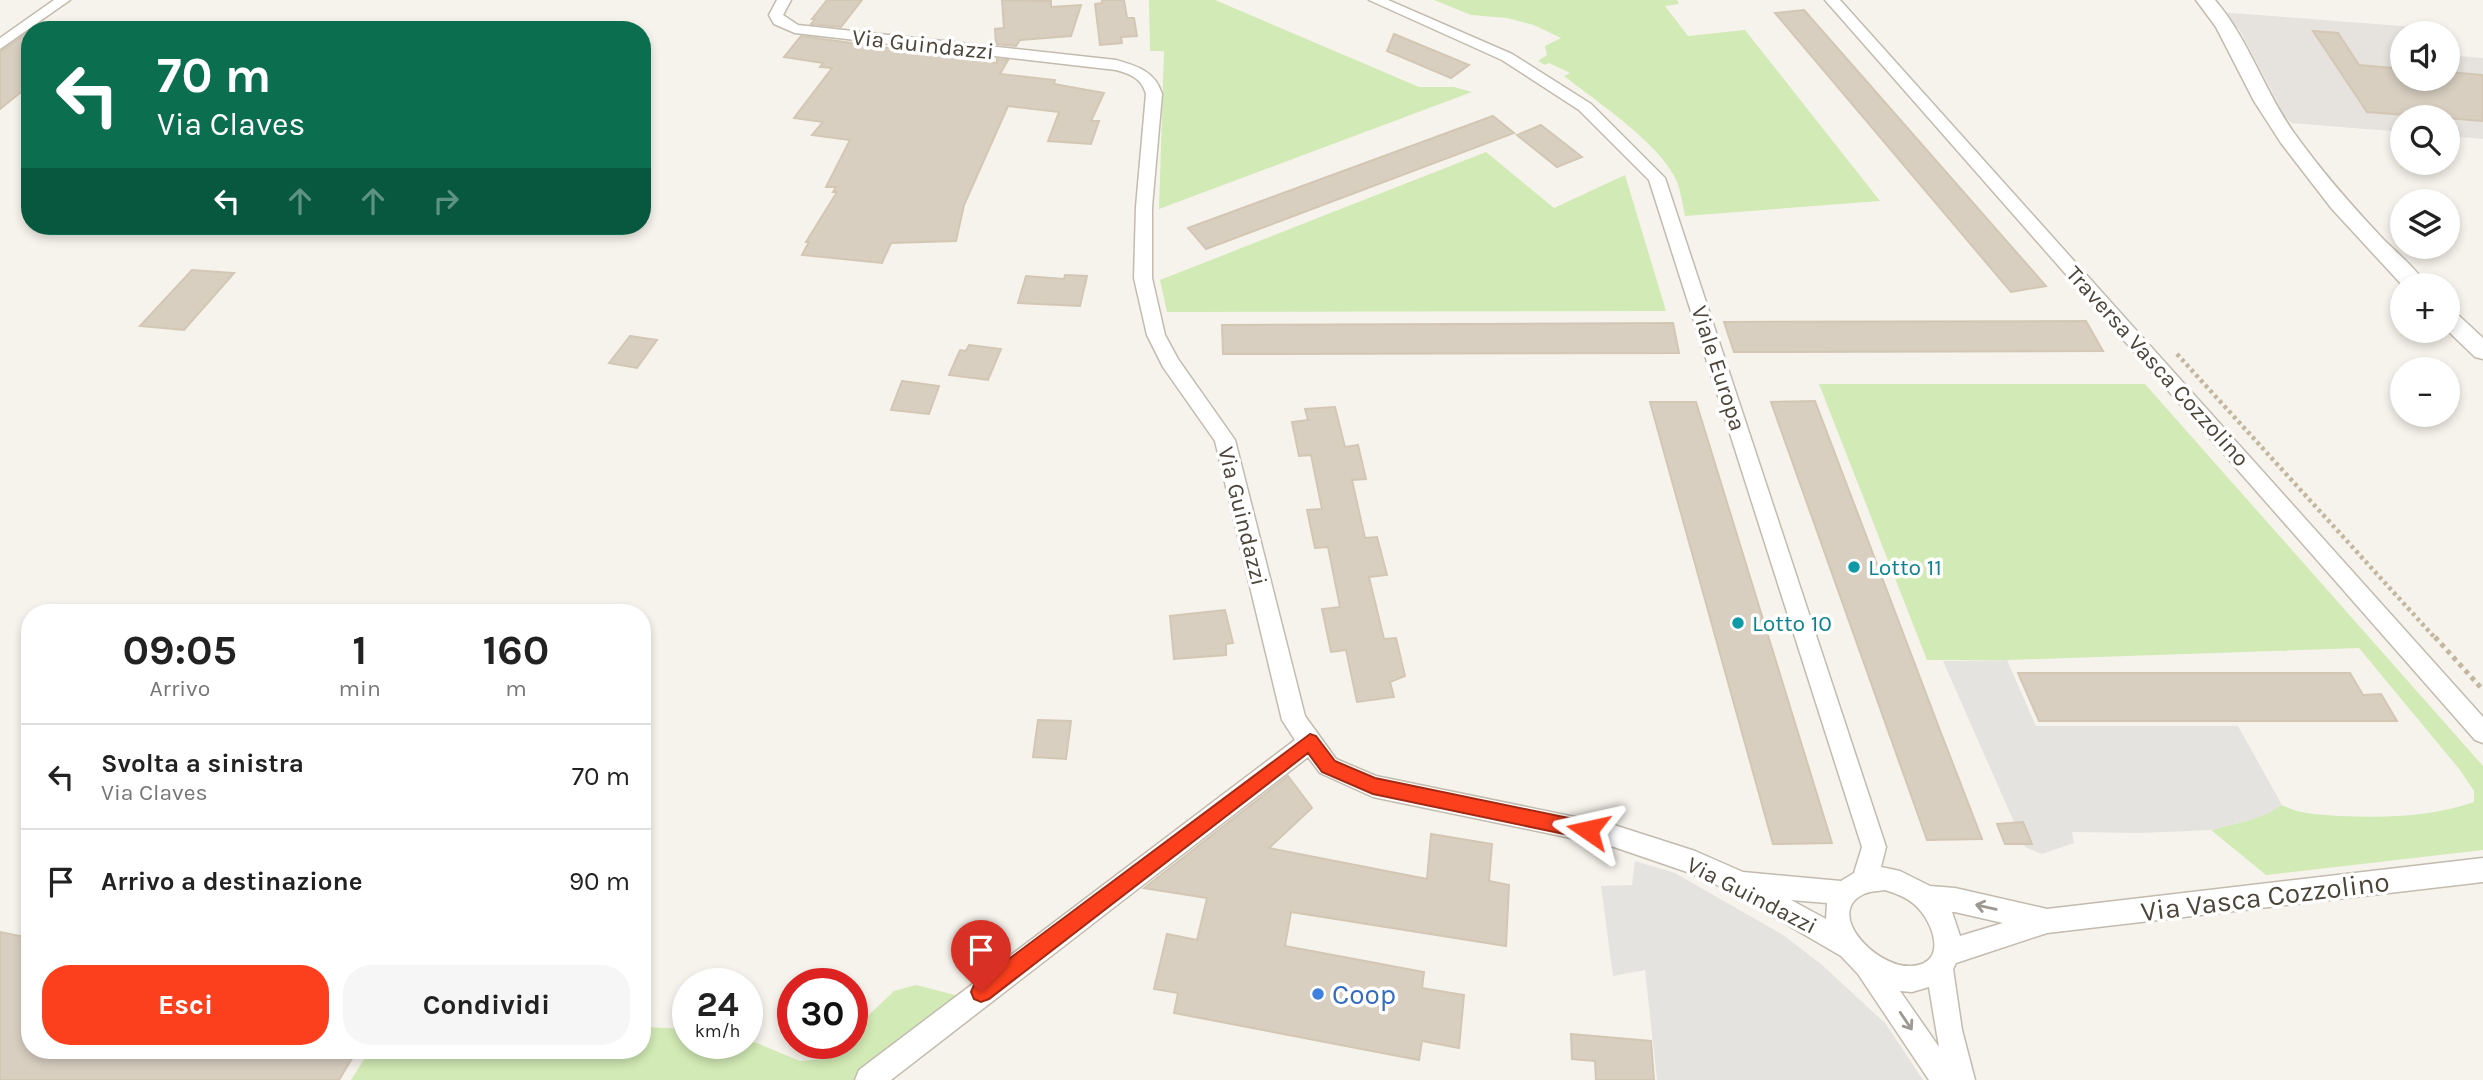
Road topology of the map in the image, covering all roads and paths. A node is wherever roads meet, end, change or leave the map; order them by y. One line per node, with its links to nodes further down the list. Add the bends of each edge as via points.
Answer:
1 (63, 0): 6 (street)
2 (784, 0): 13 (street, Via Guindazzi, via 776,15 795,29 1116,65 1144,75 1152,84 1143,278 1156,335 1225,440 1294,720)
3 (1376, 0): 14 (street, Viale Europa, via 1507,57 1585,107 1657,178)
4 (1832, 0): 12 (street, Traversa Vasca Cozzolino)
5 (2205, 0): 9 (street, via 2233,36 2270,113 2316,179)
6 (34, 21)
7 (21, 30): 8 (street)
8 (0, 45)
9 (2404, 273)
10 (2460, 329): 11 (street)
11 (2483, 351)
12 (2483, 733)
13 (1310, 742): 17 (street, Via Guindazzi, via 1328,766 1373,786 1614,836); 24 (street)
14 (1874, 847): 16 (street); 18 (street)
15 (2483, 870): 20 (street, Via Vasca Cozzolino)
16 (1865, 879): 18 (street, via 1885,878); 19 (street)
17 (1737, 882): 19 (street); 21 (street, Via Guindazzi)
18 (1915, 891): 20 (street, Via Vasca Cozzolino, one-way to 18); 22 (street, via 1940,914 1948,934)
19 (1843, 893): 21 (street, via 1837,918)
20 (2047, 921): 22 (street, Via Vasca Cozzolino)
21 (1847, 946): 23 (street)
22 (1944, 961): 23 (street, via 1926,978 1907,980); 26 (street, via 1948,1030)
23 (1866, 965): 25 (street, one-way to 25)
24 (869, 1080)
25 (1945, 1080)
26 (1961, 1080)

